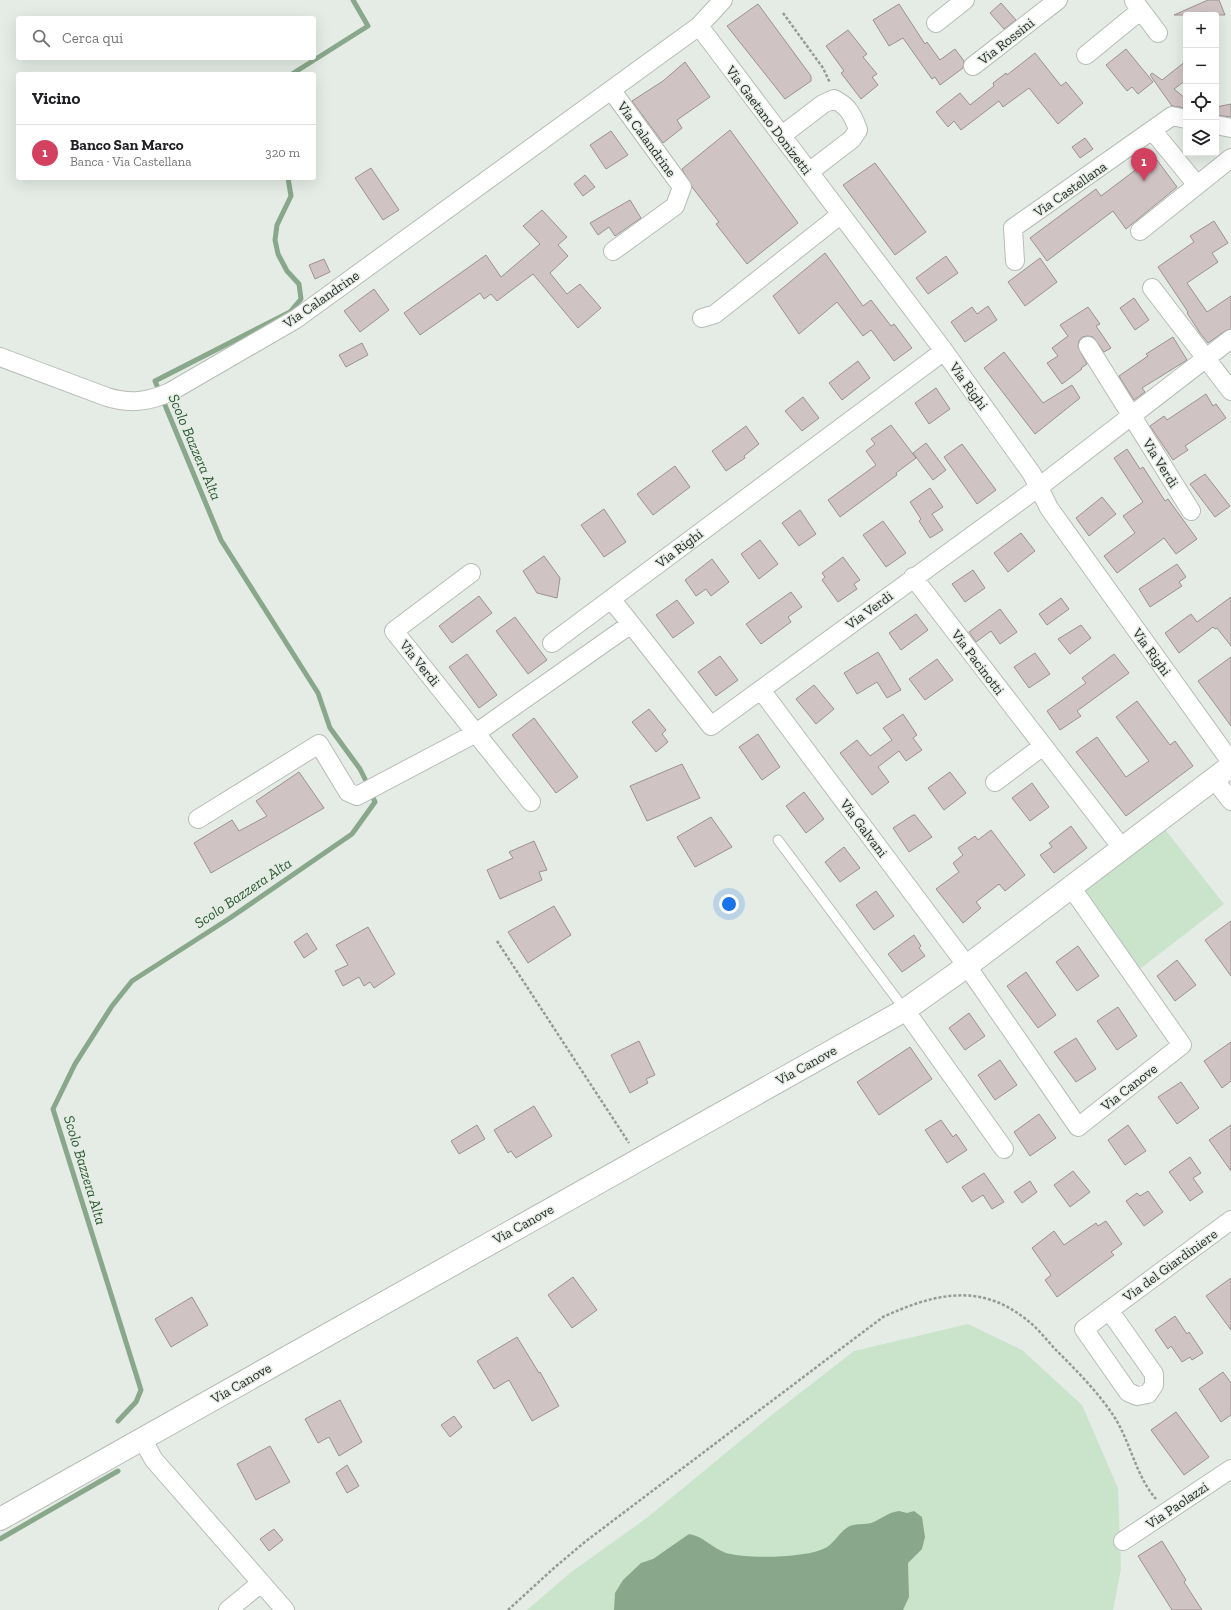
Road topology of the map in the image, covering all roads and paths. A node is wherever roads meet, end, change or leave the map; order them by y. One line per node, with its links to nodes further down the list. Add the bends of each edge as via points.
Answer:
1 (723, 0): 7 (street, Via Calandrine)
2 (965, 0): 6 (street)
3 (1058, 0): 10 (street, Via Rossini)
4 (1137, 5): 8 (street); 9 (street)
5 (783, 13): 12 (path, via 822,68 830,83)
6 (936, 23)
7 (698, 26): 11 (street, Via Calandrine); 17 (street, Via Gaetano Donizetti)
8 (1158, 33)
9 (1086, 55)
10 (973, 66)
11 (612, 91): 23 (street, Via Calandrine, via 682,187 676,206); 30 (street, Via Calandrine, via 296,319 170,392 153,399 124,402)
12 (831, 100): 17 (street); 19 (street, via 834,98 844,104 854,116 858,130 852,139)
13 (1183, 118): 16 (street, Via Castellana, via 1172,116)
14 (1219, 126): 15 (street)
15 (1231, 128)
16 (1152, 130): 20 (street); 24 (street, Via Castellana, via 1013,228)
17 (781, 136): 19 (street, Via Gaetano Donizetti)
18 (1231, 158): 20 (street)
19 (809, 172): 21 (street, Via Gaetano Donizetti)
20 (1197, 185): 22 (street)
21 (840, 215): 26 (street, via 715,314); 29 (street, Via Gaetano Donizetti)
22 (1140, 231)
23 (613, 251)
24 (1015, 260)
25 (1152, 288): 31 (street)
26 (702, 318)
27 (1231, 339): 31 (street, Via Verdi)
28 (1088, 346): 33 (street, Via Verdi)
29 (944, 351): 34 (street, Via Righi); 38 (street, Via Righi)
30 (0, 357)
31 (1206, 358): 32 (street); 33 (street, Via Verdi)
32 (1231, 391)
33 (1131, 416): 34 (street, Via Verdi); 35 (street, Via Verdi)
34 (1039, 487): 37 (street, Via Verdi); 44 (street, Via Righi, via 1049,508)
35 (1191, 511)
36 (471, 573): 42 (street, Via Verdi, via 394,631)
37 (914, 577): 41 (street, Via Verdi); 43 (street, Via Pacinotti)
38 (611, 599): 39 (street, Via Verdi); 40 (street, Via Righi)
39 (631, 624): 41 (street, Via Verdi, via 711,726); 42 (street)
40 (552, 643)
41 (761, 690): 54 (street, Via Galvani)
42 (476, 733): 48 (street, Via Verdi); 49 (street, via 357,796 348,792 318,744)
43 (1043, 746): 46 (street); 51 (street, Via Pacinotti)
44 (1231, 762)
45 (1223, 772): 47 (street, Via Canove); 51 (street, Via Canove)
46 (995, 782)
47 (1231, 801)
48 (531, 802)
49 (198, 819)
50 (778, 840): 55 (lane)
51 (1122, 848): 52 (street, Via Canove)
52 (1070, 887): 54 (street, Via Canove); 54 (street, Via Canove, via 1182,1046 1078,1127)
53 (497, 941): 57 (path)
54 (967, 966): 55 (street, Via Canove)
55 (905, 1010): 56 (street); 57 (street, Via Canove)
56 (1004, 1149)
57 (639, 1159): 60 (street, Via Canove)
58 (1231, 1220): 59 (street, Via del Giardiniere)
59 (1109, 1310): 59 (street, Via del Giardiniere, via 1154,1374 1154,1385 1148,1394 1137,1396 1128,1392 1084,1329)
60 (142, 1439): 63 (street, Via Canove); 65 (street, via 154,1460)
61 (1231, 1469): 62 (street, Via Paolazzi)
62 (1168, 1511): 64 (street, Via Paolazzi); 68 (path, via 1149,1491 1114,1417 1076,1369 1023,1316 987,1297 954,1295 913,1303 883,1317 586,1541)
63 (0, 1519)
64 (1123, 1541)
65 (261, 1583): 66 (street); 67 (street)
66 (228, 1610)
67 (285, 1610)
68 (508, 1610)

